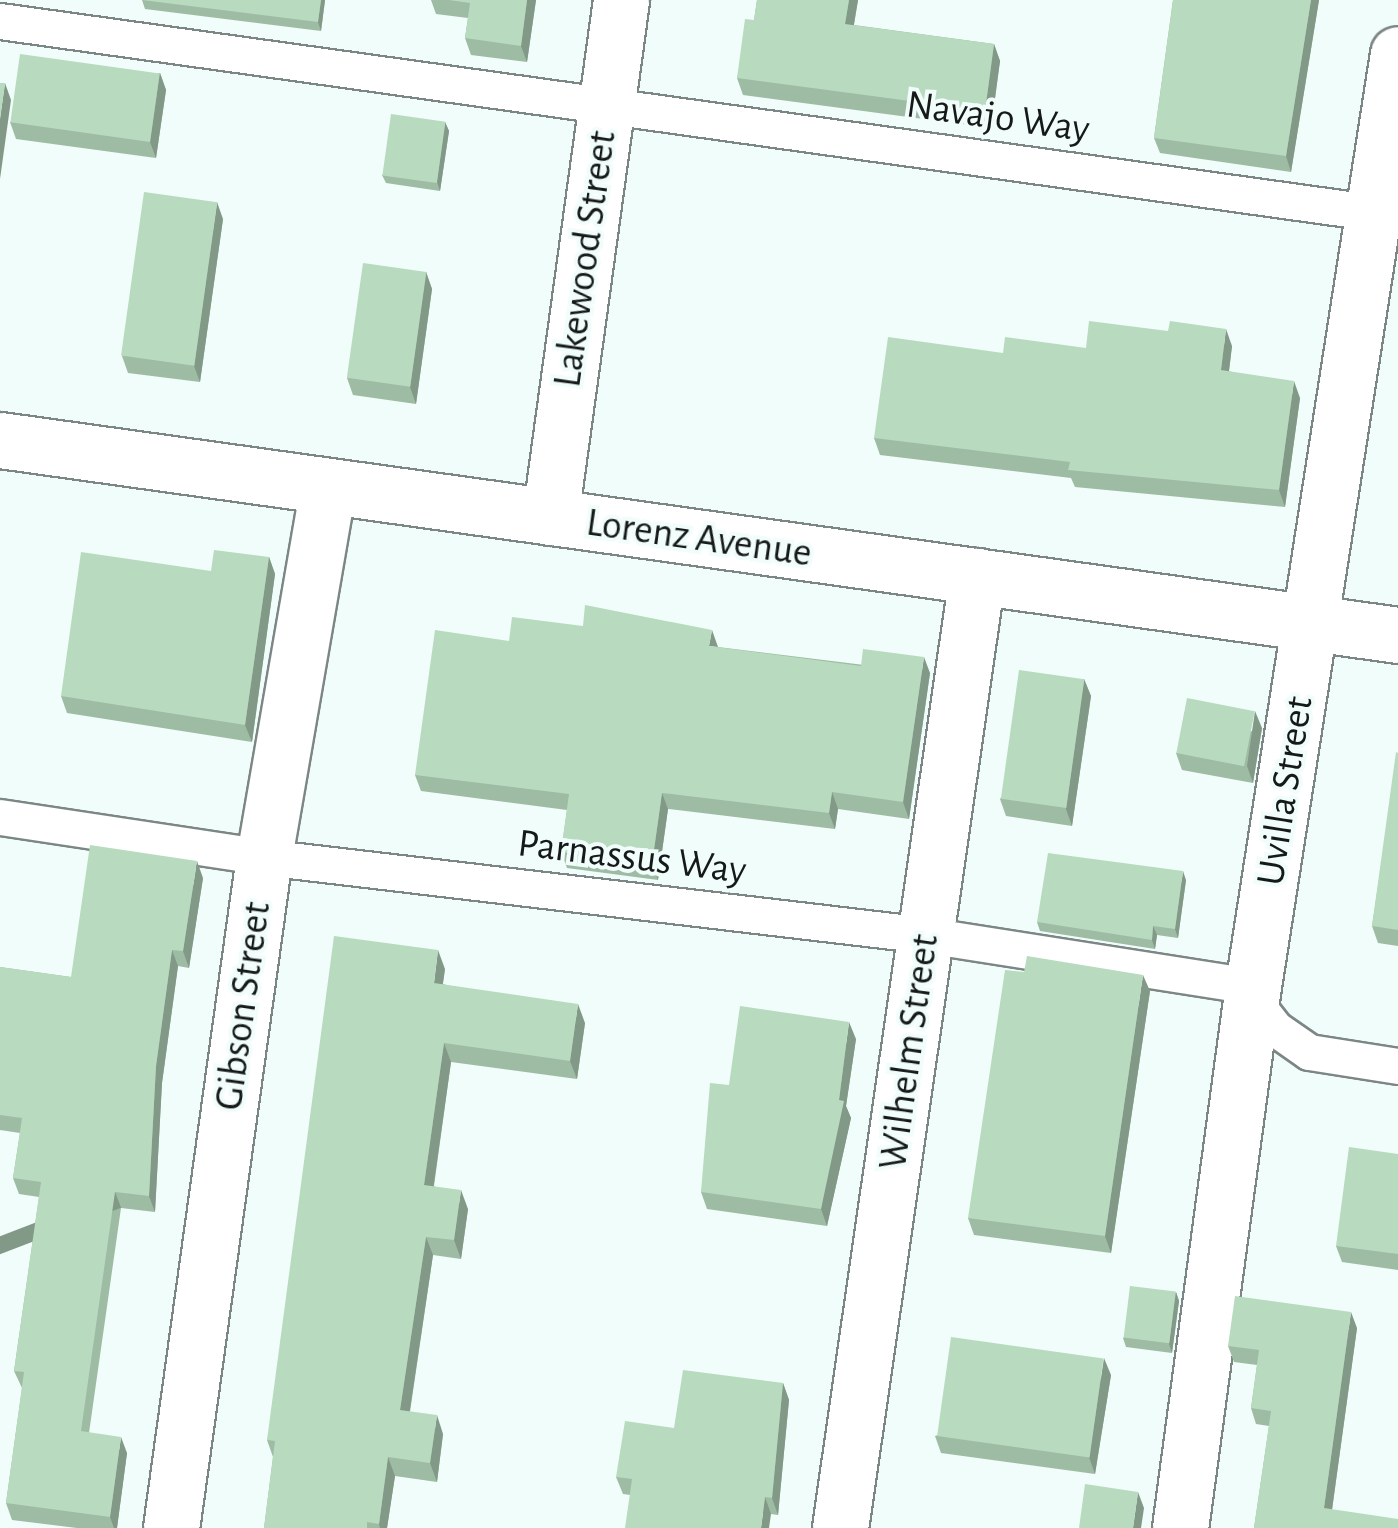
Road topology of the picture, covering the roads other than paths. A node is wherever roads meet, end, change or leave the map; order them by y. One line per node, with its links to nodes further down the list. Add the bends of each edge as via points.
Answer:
1 (620, 0): 4 (street, Lakewood Street)
2 (0, 21): 4 (lane, Navajo Way)
3 (1398, 54): 5 (street, Uvilla Street)
4 (606, 105): 5 (lane, Navajo Way); 8 (street, Lakewood Street)
5 (1377, 214): 10 (street, Uvilla Street)
6 (0, 440): 7 (street, Lorenz Avenue)
7 (328, 486): 8 (street, Lorenz Avenue); 13 (street, Gibson Street)
8 (550, 517): 9 (street, Lorenz Avenue)
9 (976, 576): 10 (street, Lorenz Avenue); 14 (street, Wilhelm Street)
10 (1312, 622): 11 (street, Lorenz Avenue); 15 (street, Uvilla Street)
11 (1398, 634)
12 (0, 817): 13 (lane, Parnassus Way)
13 (264, 857): 14 (lane, Parnassus Way); 17 (street, Gibson Street)
14 (926, 935): 15 (lane, Parnassus Way); 18 (street, Wilhelm Street)
15 (1253, 993): 16 (lane, via 1276,1029 1309,1052); 19 (street, Uvilla Street)
16 (1398, 1066)
17 (171, 1528)
18 (840, 1528)
19 (1180, 1528)

